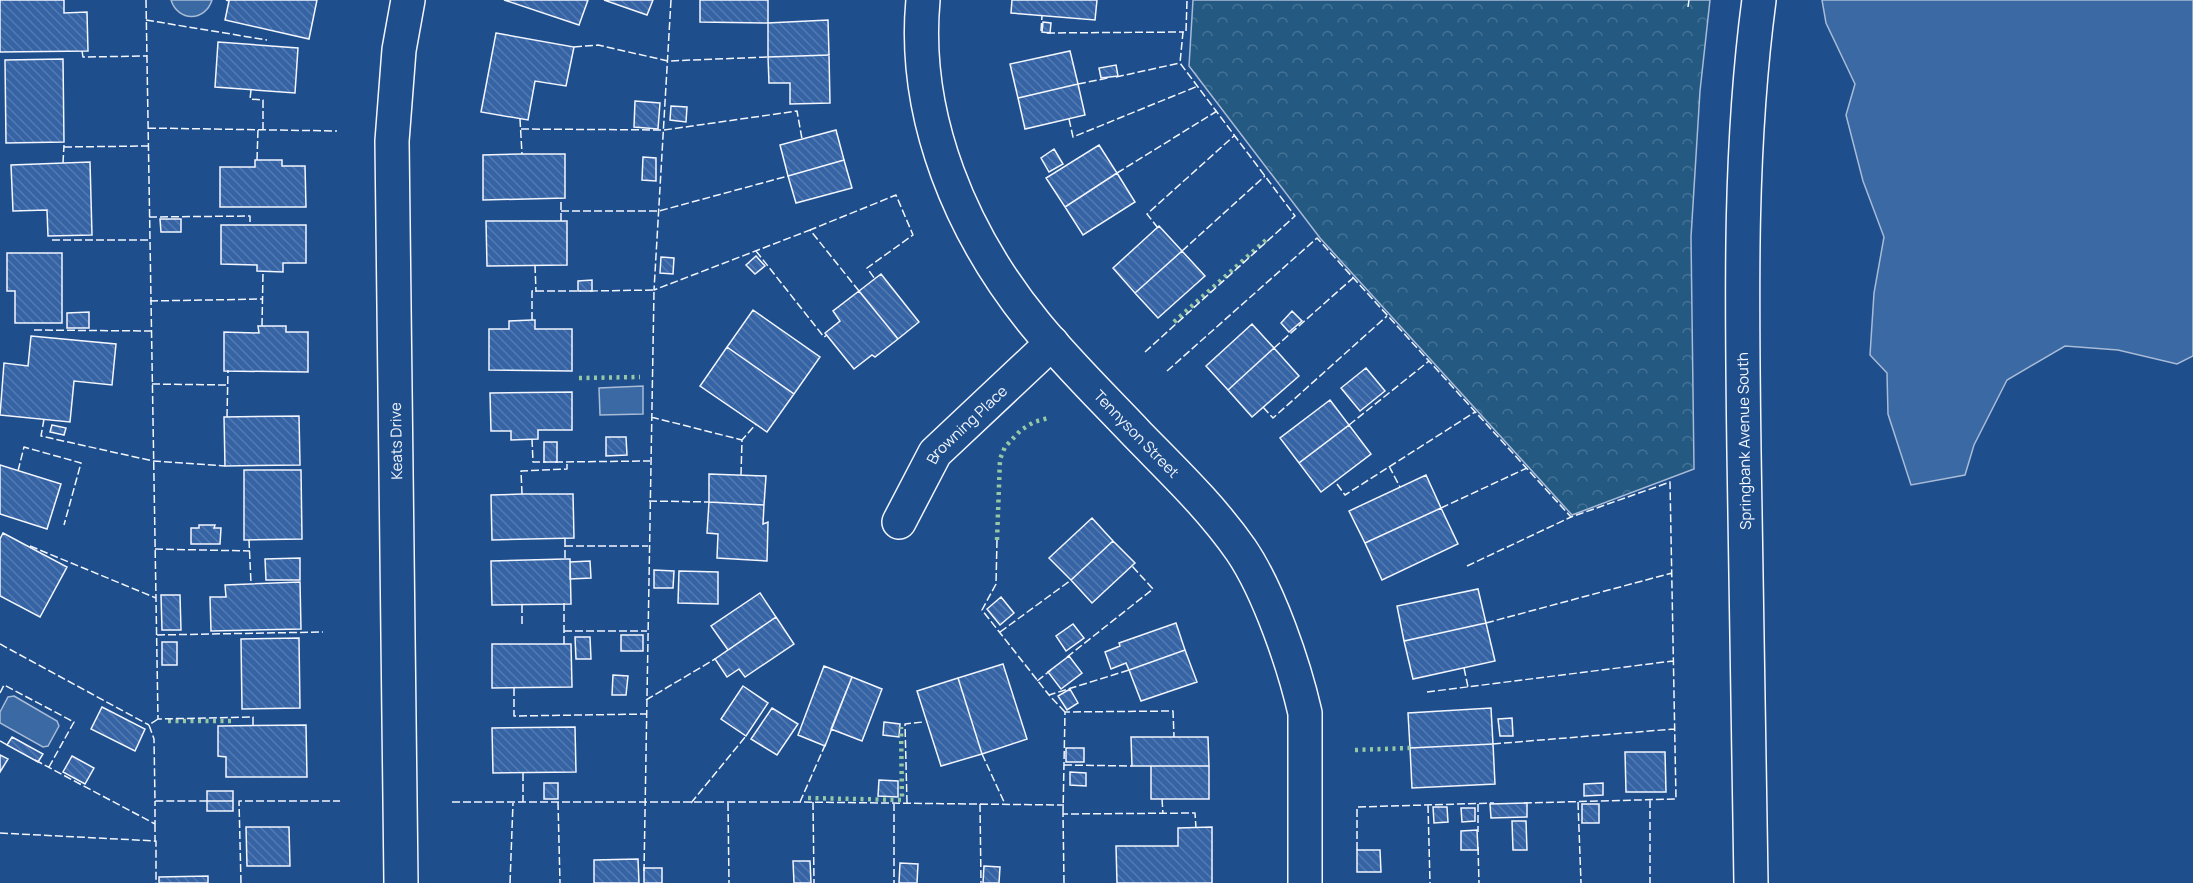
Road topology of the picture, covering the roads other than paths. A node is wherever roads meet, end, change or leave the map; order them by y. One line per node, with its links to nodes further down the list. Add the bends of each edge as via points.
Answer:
1 (408, 0): 6 (street, Keats Drive, via 399,50 392,141)
2 (923, 0): 4 (street, Tennyson Street, via 927,98 944,165 981,245 1017,300)
3 (1759, 0): 8 (street, Springbank Avenue South, via 1744,163 1742,284)
4 (1052, 343): 5 (street, Browning Place, via 935,453); 7 (street, Tennyson Street, via 1213,512 1243,552 1267,600 1305,713)
5 (899, 522)
6 (401, 883)
7 (1305, 883)
8 (1751, 883)

